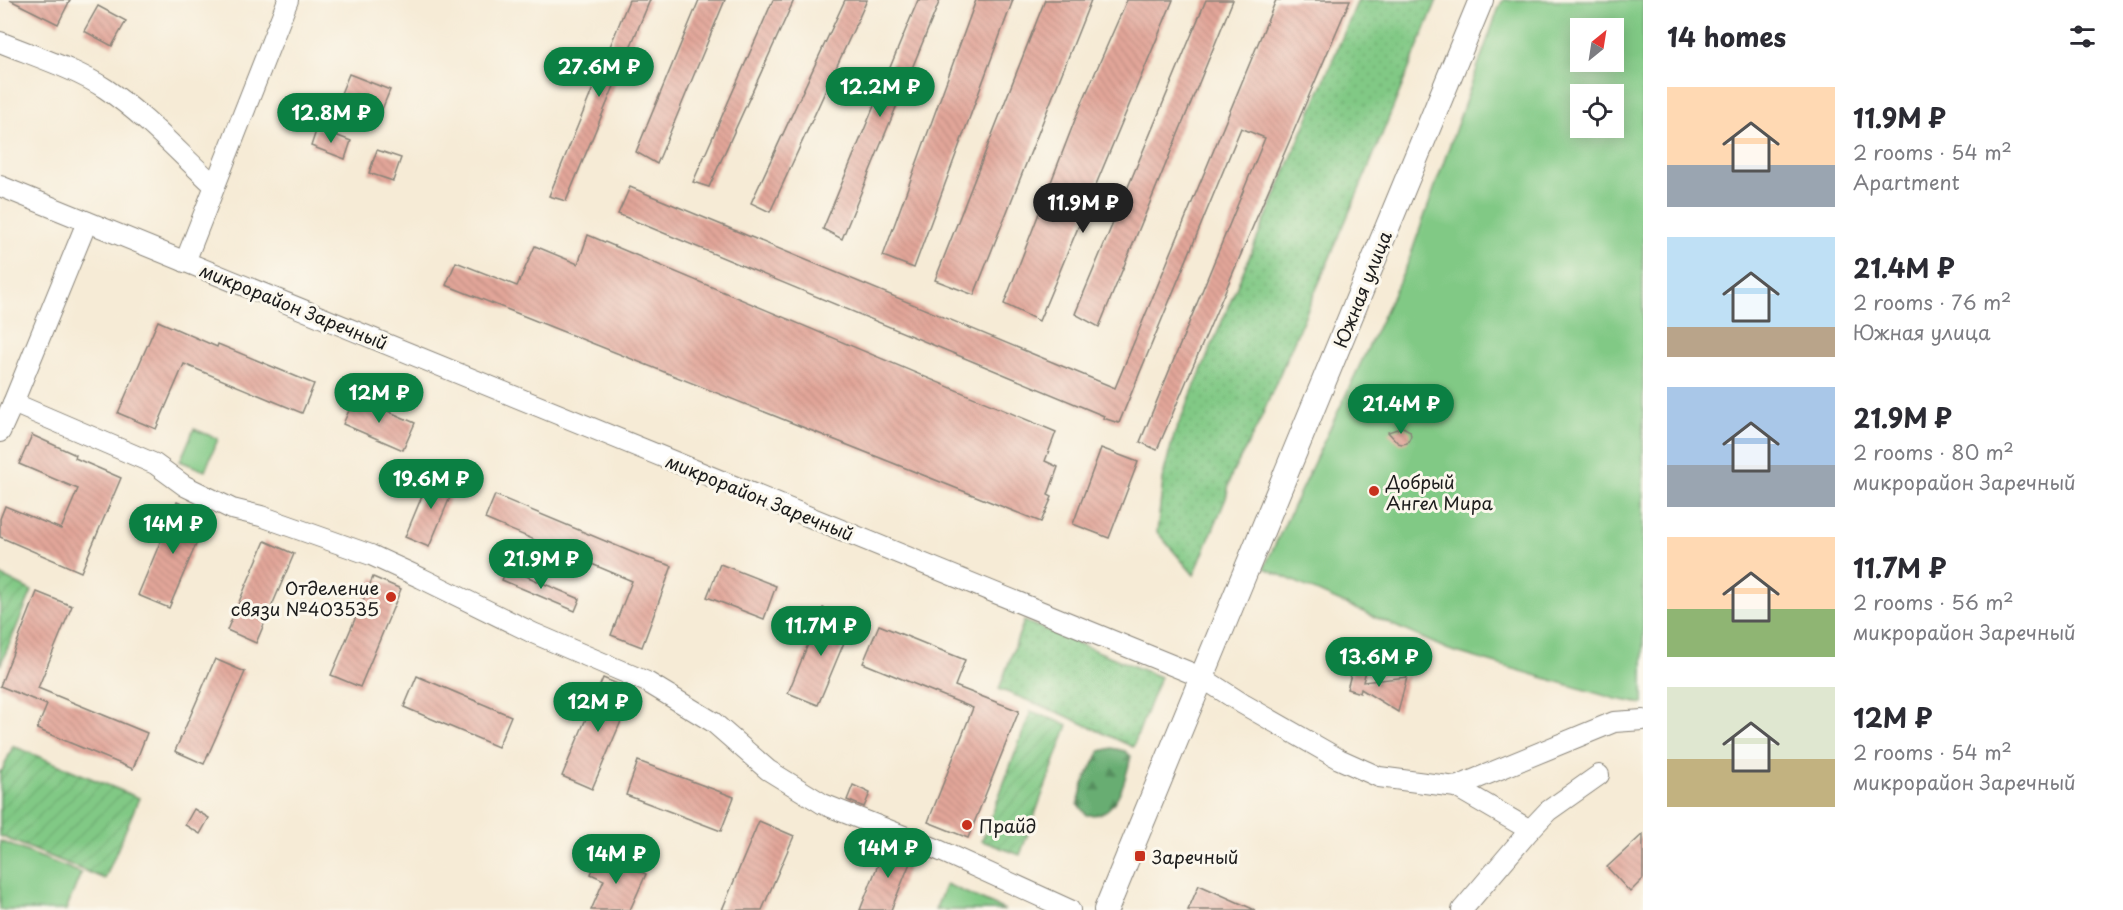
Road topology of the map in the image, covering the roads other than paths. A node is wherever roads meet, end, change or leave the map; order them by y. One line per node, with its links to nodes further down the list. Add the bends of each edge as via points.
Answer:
1 (1481, 0): 10 (main road, Южная улица)
2 (283, 1): 4 (street)
3 (0, 42): 4 (street, via 105,88)
4 (214, 185): 7 (street)
5 (0, 186): 6 (street, микрорайон Заречный)
6 (87, 222): 7 (street, микрорайон Заречный); 8 (street)
7 (185, 262): 10 (street, микрорайон Заречный)
8 (13, 403): 9 (street); 15 (street, via 155,464 185,486 232,509 370,555 647,682 713,722 768,770 823,804 934,848)
9 (0, 432)
10 (1201, 677): 13 (street, микрорайон Заречный, via 1339,759 1379,777); 16 (main road)
11 (1643, 720): 13 (street, via 1614,722)
12 (1599, 775): 14 (street, via 1548,811)
13 (1456, 787): 14 (street)
14 (1530, 830): 17 (street)
15 (1070, 910)
16 (1106, 910)
17 (1462, 910)

